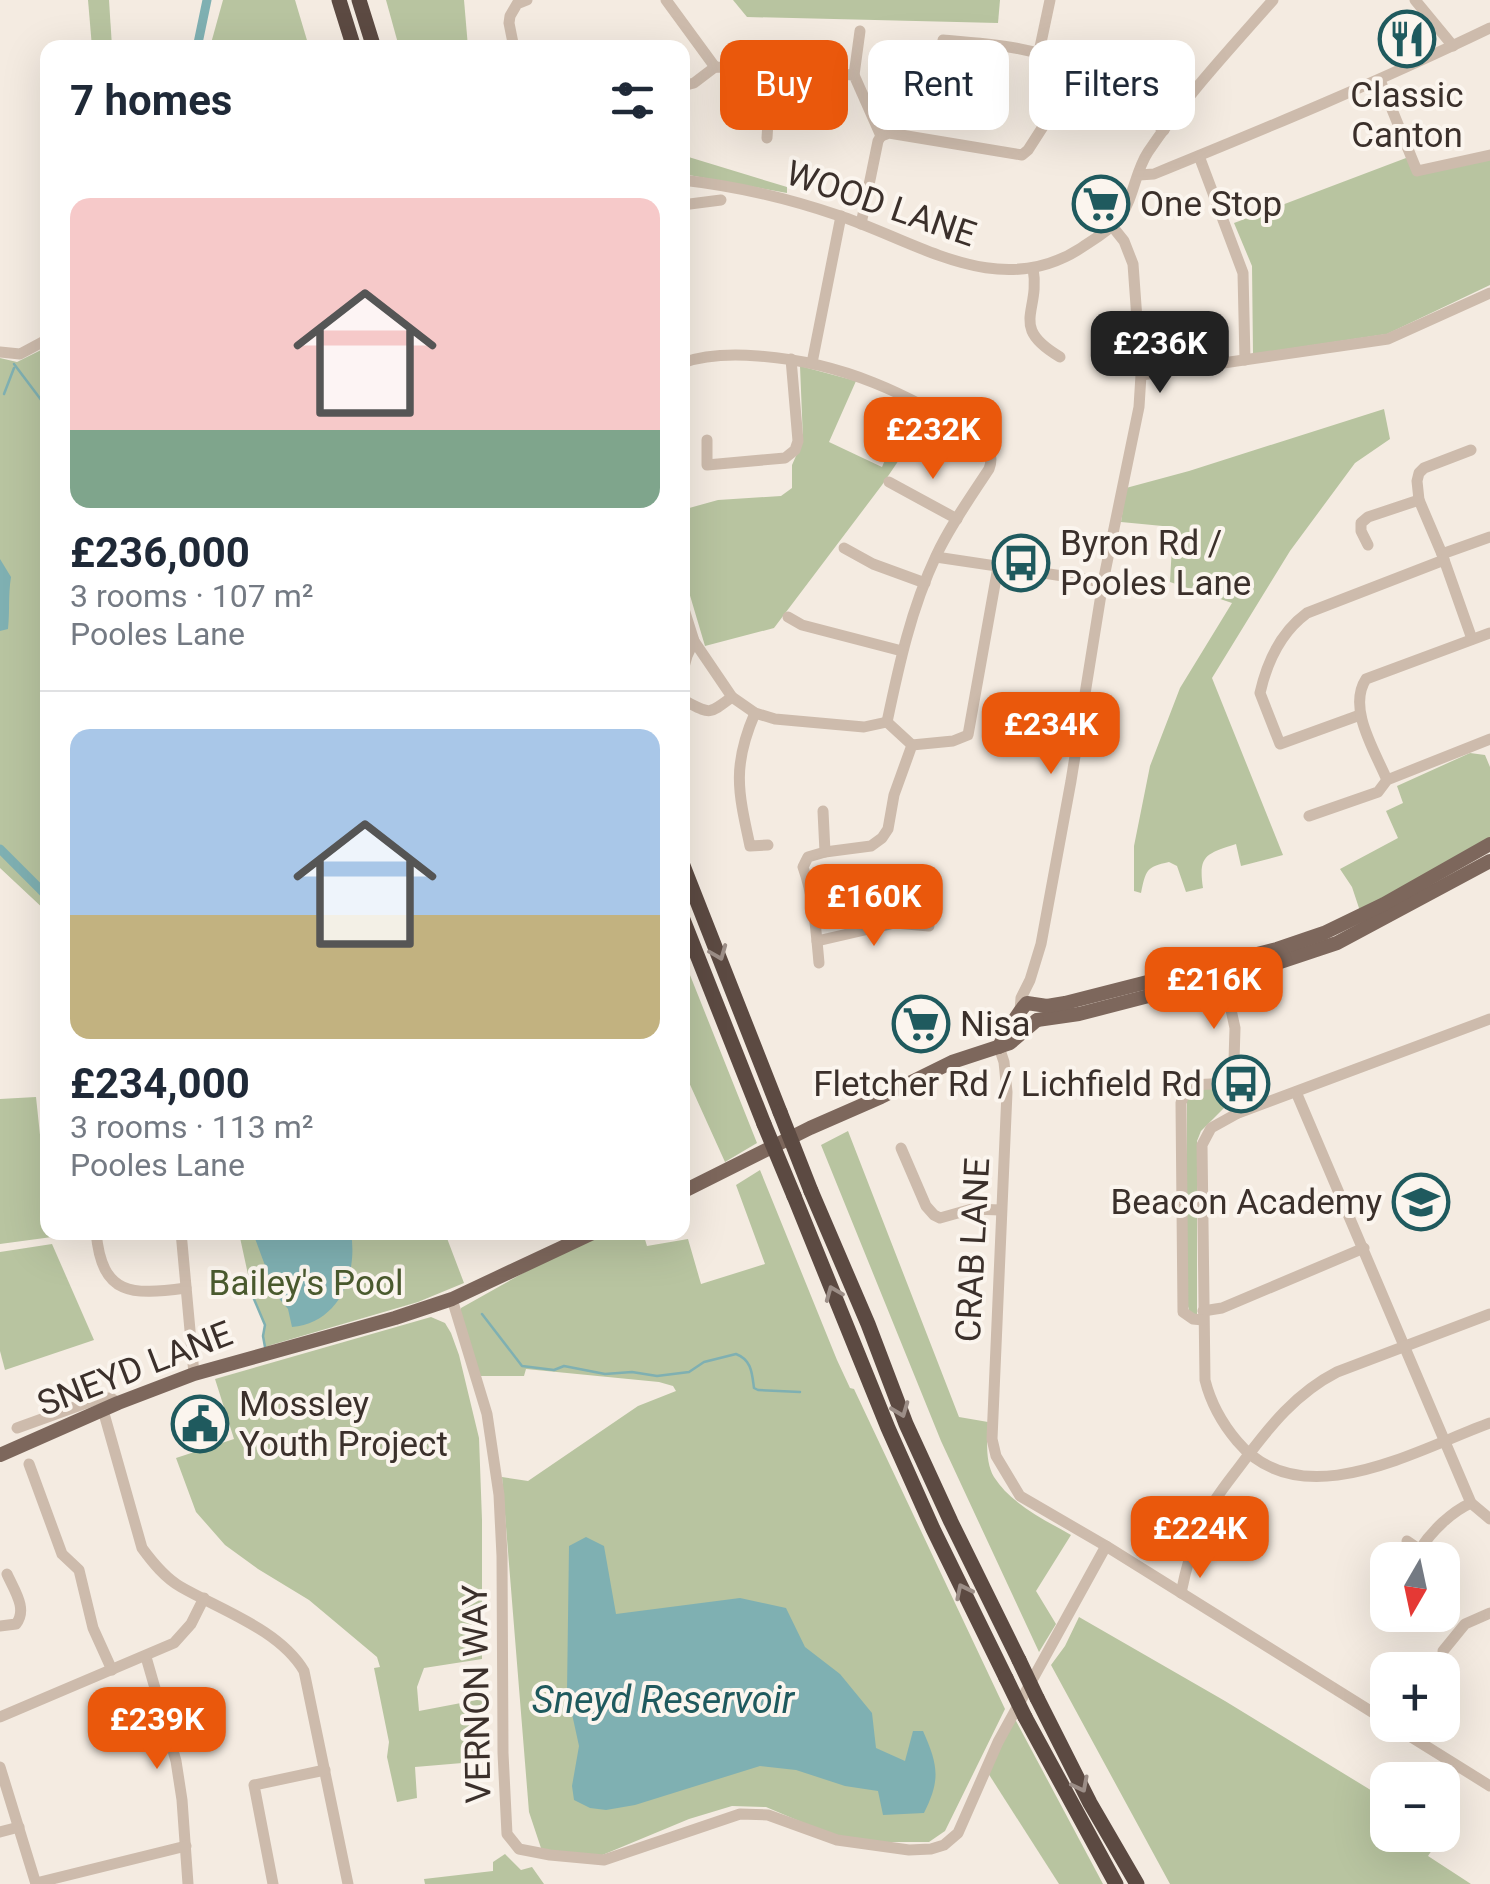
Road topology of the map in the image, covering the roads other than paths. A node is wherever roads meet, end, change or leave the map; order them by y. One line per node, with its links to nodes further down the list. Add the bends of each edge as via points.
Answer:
1 (339, 0): 10 (highway)
2 (358, 0): 11 (highway)
3 (527, 0): 12 (street, via 510,16)
4 (666, 0): 15 (street)
5 (1050, 0): 13 (street)
6 (1273, 0): 21 (street, WOOD LANE)
7 (1415, 0): 14 (street)
8 (1490, 28): 14 (street)
9 (860, 31): 18 (street)
10 (352, 40)
11 (371, 40)
12 (513, 40)
13 (1042, 40)
14 (1454, 46): 19 (street)
15 (715, 67): 16 (street); 20 (street)
16 (720, 67)
17 (848, 75): 18 (street)
18 (854, 75): 25 (street)
19 (1380, 80): 27 (street, via 1417,172); 28 (street)
20 (690, 83)
21 (1195, 90)
22 (767, 130): 26 (street)
23 (1041, 130): 25 (street, via 1022,155)
24 (1164, 130): 29 (street, WOOD LANE)
25 (881, 136): 34 (street)
26 (767, 138)
27 (1490, 154)
28 (1199, 156): 29 (street); 42 (street, via 1242,272)
29 (1139, 175): 35 (street, WOOD LANE)
30 (690, 181): 33 (street, WOOD LANE, via 772,195)
31 (721, 200): 32 (street)
32 (690, 204)
33 (841, 216): 34 (street, WOOD LANE); 44 (street)
34 (861, 224): 36 (street, WOOD LANE, via 957,262)
35 (1112, 226): 36 (street, WOOD LANE, via 1069,256); 45 (street, via 1133,264)
36 (1033, 268): 39 (street, via 1029,326 1040,343)
37 (1490, 292): 42 (street, via 1388,339)
38 (40, 344): 40 (street, via 20,354)
39 (1057, 351)
40 (0, 352)
41 (791, 359): 43 (street, via 732,354); 44 (street); 46 (street, via 798,442 792,454 706,465)
42 (1245, 360): 45 (street)
43 (690, 361)
44 (812, 362): 50 (street, via 916,400 980,438 989,469)
45 (1141, 375): 57 (street)
46 (706, 440)
47 (1471, 450): 49 (street, via 1424,468 1416,482)
48 (889, 482): 50 (street)
49 (1419, 500): 52 (street, via 1368,517 1361,531); 55 (street)
50 (957, 518): 54 (street)
51 (1490, 537): 55 (street)
52 (1368, 545)
53 (844, 548): 58 (street)
54 (936, 557): 56 (street); 58 (street)
55 (1443, 557): 62 (street); 69 (street, via 1307,613 1280,640 1260,693 1280,744)
56 (998, 567): 57 (street); 72 (street, via 968,735)
57 (1104, 582): 86 (street)
58 (924, 583): 65 (street)
59 (788, 617): 65 (street)
60 (690, 628): 63 (street)
61 (1490, 633): 62 (street)
62 (1472, 640): 69 (street, via 1366,679 1359,690)
63 (694, 641): 64 (street); 66 (street)
64 (690, 650)
65 (902, 652): 70 (street)
66 (732, 696): 67 (street, via 712,711); 68 (street)
67 (690, 703)
68 (754, 714): 70 (street, via 864,727); 76 (street, via 739,758 742,809 750,846)
69 (1360, 715): 73 (street)
70 (888, 722): 72 (street)
71 (1490, 741): 73 (street)
72 (912, 745): 78 (street, via 882,838 871,846)
73 (1387, 780): 75 (street, via 1378,792)
74 (823, 810): 78 (street)
75 (1309, 816)
76 (768, 844)
77 (1490, 844): 85 (main road, via 1342,926)
78 (825, 852): 83 (street, via 808,856 803,866)
79 (1487, 863): 85 (main road, via 1337,943 1280,962)
80 (690, 882): 139 (highway, one-way to 139, bridge, via 906,1424 1090,1803)
81 (928, 926): 83 (street, via 895,923)
82 (690, 937): 138 (highway, one-way to 82, bridge, via 932,1529)
83 (817, 941): 84 (street)
84 (818, 963)
85 (1222, 970): 86 (main road, via 1066,1018); 89 (street, via 1235,1028)
86 (1029, 1012): 88 (main road, via 1010,1043)
87 (1490, 1019): 90 (street)
88 (999, 1048): 93 (main road, via 952,1062); 94 (street, CRAB LANE, via 1007,1092)
89 (1233, 1084): 91 (street); 102 (street, via 1191,1086 1181,1103 1183,1312)
90 (1296, 1092): 91 (street); 98 (street)
91 (1238, 1114): 102 (street, via 1211,1128 1202,1145)
92 (908, 1154): 94 (street, via 934,1215)
93 (690, 1188)
94 (1002, 1210): 116 (street, CRAB LANE, via 996,1456 1020,1496)
95 (97, 1240): 99 (street, via 103,1269 115,1282 136,1292)
96 (183, 1240): 99 (street)
97 (578, 1240): 100 (main road, SNEYD LANE)
98 (1364, 1248): 102 (street); 103 (street)
99 (186, 1288): 104 (street)
100 (458, 1296): 104 (main road, SNEYD LANE); 116 (street, VERNON WAY, via 499,1495 502,1752 507,1834 519,1849 604,1860 740,1814 768,1815 837,1840 909,1850 944,1845 958,1833 998,1742)
101 (1490, 1314): 103 (street)
102 (1204, 1316): 111 (street, via 1208,1390 1216,1412)
103 (1405, 1345): 109 (street); 111 (street, via 1320,1380 1282,1411)
104 (194, 1374): 105 (main road, SNEYD LANE)
105 (118, 1403): 106 (main road, SNEYD LANE); 108 (street, via 100,1398)
106 (103, 1410): 110 (main road, SNEYD LANE); 119 (street, via 142,1548 178,1586)
107 (1490, 1423): 109 (street)
108 (17, 1428)
109 (1446, 1440): 111 (street, via 1375,1468 1323,1477 1272,1470); 113 (street)
110 (0, 1454)
111 (1249, 1454): 118 (street, via 1205,1517)
112 (29, 1464): 124 (street, via 62,1554 80,1570)
113 (1471, 1503): 114 (street); 115 (street)
114 (1490, 1519)
115 (1425, 1542)
116 (1106, 1546): 118 (street)
117 (7, 1574): 121 (street, via 21,1618)
118 (1181, 1593): 125 (street)
119 (204, 1598): 123 (street, via 181,1636); 129 (street, via 296,1656)
120 (1490, 1613): 122 (street, via 1448,1633)
121 (0, 1626)
122 (1443, 1651)
123 (146, 1657): 124 (street); 133 (street, via 176,1762)
124 (112, 1670): 126 (street)
125 (1370, 1711)
126 (0, 1717)
127 (1419, 1742): 130 (street)
128 (0, 1767): 131 (street)
129 (325, 1770): 136 (street, via 254,1785); 137 (street)
130 (1490, 1786)
131 (19, 1827): 132 (street); 134 (street)
132 (0, 1832)
133 (186, 1846): 134 (street); 135 (street)
134 (36, 1884)
135 (188, 1884)
136 (272, 1884)
137 (348, 1884)
138 (1116, 1884)
139 (1137, 1884)

